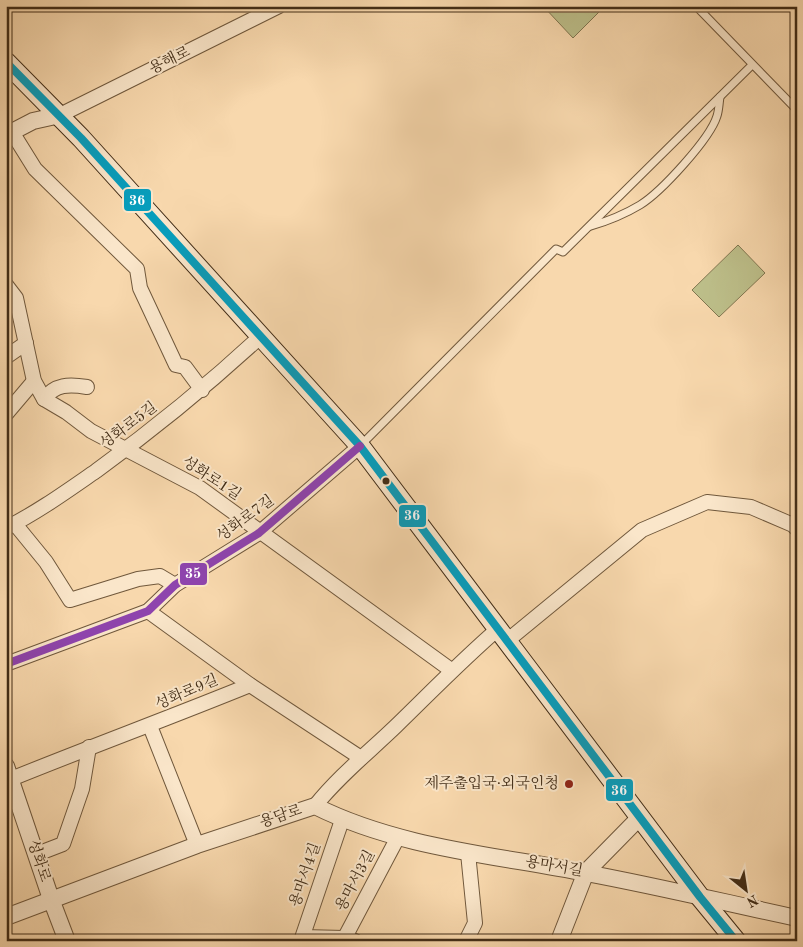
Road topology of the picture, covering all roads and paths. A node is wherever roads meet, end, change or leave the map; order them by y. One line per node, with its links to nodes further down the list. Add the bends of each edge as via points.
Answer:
1 (279, 6): 7 (street, 용해로)
2 (696, 6): 4 (lane)
3 (6, 62): 7 (main road)
4 (752, 65): 5 (lane); 6 (lane)
5 (720, 96): 9 (lane); 9 (lane, via 717,116 708,135 662,186 635,208)
6 (797, 110)
7 (60, 115): 8 (street, via 33,121); 11 (main road)
8 (9, 134): 16 (street, via 35,169 137,269 140,288 176,365 185,367)
9 (589, 227): 19 (lane, via 563,252 556,249)
10 (6, 285): 12 (street, via 16,298)
11 (261, 336): 16 (street, 성화로5길); 19 (main road)
12 (26, 343): 13 (street); 14 (street)
13 (6, 357)
14 (34, 381): 17 (street); 18 (street)
15 (87, 386): 17 (street, via 70,384 51,390)
16 (202, 390): 20 (street, 성화로5길)
17 (44, 400): 20 (street, 성화로1길, via 91,432)
18 (6, 414)
19 (360, 446): 23 (street, 성화로7길); 26 (main road)
20 (127, 449): 21 (street, 성화로5길, via 48,505); 23 (street, 성화로1길, via 200,488)
21 (11, 526): 24 (street, via 46,562 70,600 138,579 160,576)
22 (797, 529): 26 (street, 용담로, via 751,507 707,502 642,530)
23 (259, 533): 24 (street, 성화로7길); 28 (street, 성화로1길)
24 (175, 585): 25 (street, 성화로7길)
25 (148, 611): 27 (street, 성화로7길); 29 (street)
26 (503, 634): 28 (street, 용담로); 35 (main road)
27 (6, 664)
28 (451, 670): 32 (street, 용담로)
29 (250, 684): 30 (street, 성화로9길); 32 (street)
30 (150, 726): 31 (street, 성화로9길); 38 (street)
31 (89, 747): 33 (street, 성화로9길); 40 (street, via 82,789 63,844)
32 (361, 758): 34 (street, 용담로)
33 (8, 775): 40 (street, 성화로)
34 (315, 806): 36 (street, 용마서길); 38 (street, 용담로)
35 (640, 817): 41 (street); 42 (main road)
36 (342, 820): 37 (street, 용마서길); 46 (street, 용마서4길)
37 (398, 837): 39 (street, 용마서길); 47 (street, 용마서3길)
38 (196, 844): 43 (street, 용담로)
39 (468, 853): 41 (street, 용마서길); 49 (street, via 475,922)
40 (37, 854): 43 (street, 성화로)
41 (586, 872): 42 (street, 용마서길); 50 (street)
42 (700, 897): 45 (street, 용마서길); 51 (main road)
43 (51, 899): 44 (street, 용담로); 48 (street, 성화로)
44 (6, 917)
45 (797, 918)
46 (302, 939): 47 (street)
47 (348, 940)
48 (67, 941)
49 (466, 941)
50 (559, 941)
51 (736, 941)

